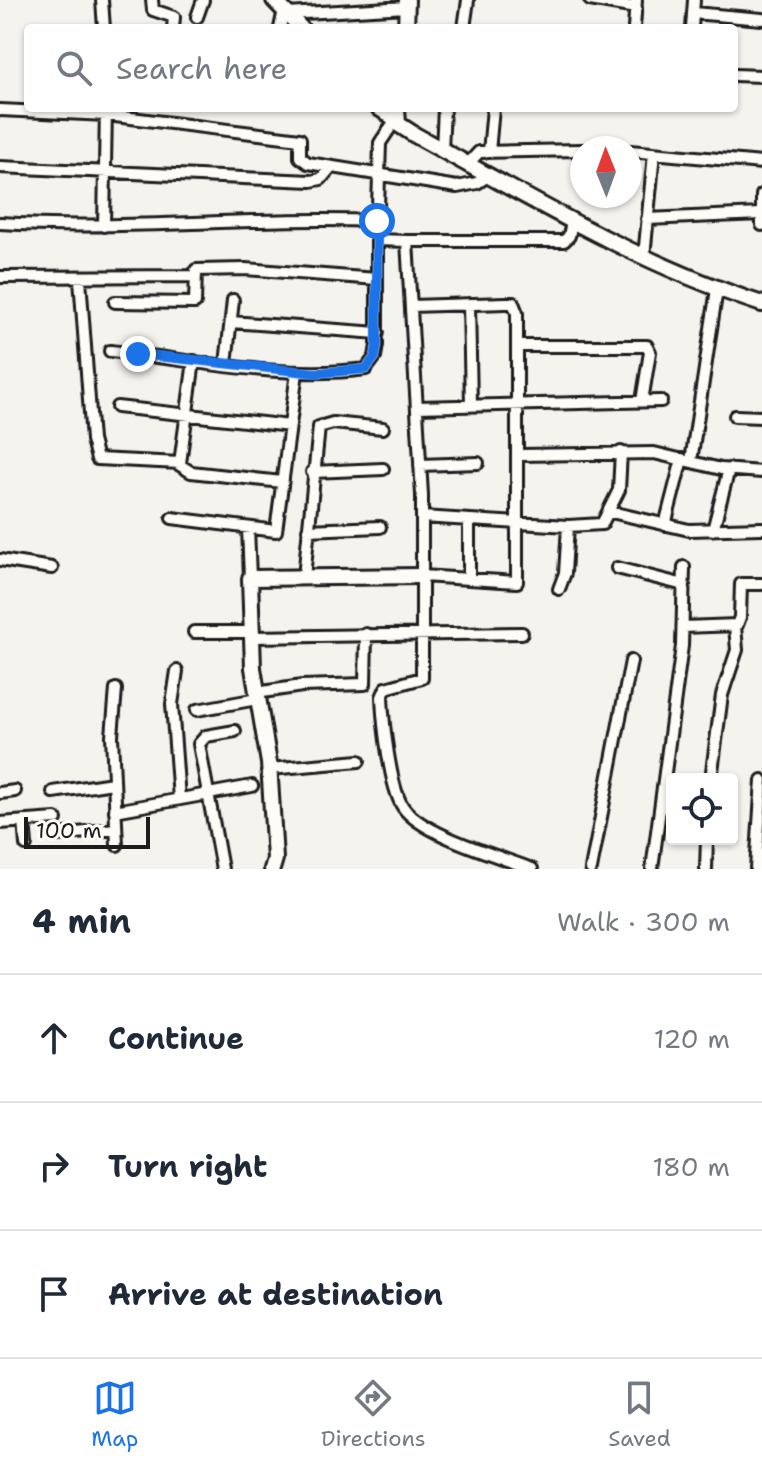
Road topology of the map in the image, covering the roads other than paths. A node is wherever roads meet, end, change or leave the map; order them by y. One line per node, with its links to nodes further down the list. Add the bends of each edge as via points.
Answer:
1 (102, 0): 13 (street)
2 (152, 0): 14 (street, via 153,10 174,17)
3 (203, 0): 11 (street)
4 (468, 0): 16 (street)
5 (590, 0): 8 (street)
6 (694, 0): 10 (street)
7 (407, 3): 9 (street); 15 (street)
8 (636, 4): 17 (street)
9 (281, 13)
10 (693, 13): 12 (street); 18 (street)
11 (197, 17)
12 (762, 19)
13 (104, 24)
14 (173, 24)
15 (406, 24)
16 (465, 24)
17 (634, 24)
18 (692, 24)
19 (738, 75): 20 (street)
20 (762, 76)
21 (0, 110): 22 (street)
22 (24, 110)
23 (106, 112): 37 (street)
24 (113, 112): 36 (street, via 300,139 304,160)
25 (444, 112): 28 (street)
26 (493, 112): 30 (street)
27 (397, 113): 28 (street, via 398,124); 38 (street, via 380,143)
28 (442, 150): 34 (street)
29 (570, 150): 30 (street)
30 (489, 152): 34 (street, via 475,155)
31 (642, 152): 32 (street)
32 (654, 153): 33 (street); 41 (street)
33 (762, 163)
34 (468, 164): 39 (street)
35 (0, 167): 37 (street)
36 (331, 167): 37 (street, via 321,179 311,181); 38 (street)
37 (106, 172): 46 (street)
38 (377, 174): 39 (street, via 457,187); 43 (street)
39 (489, 175): 44 (street)
40 (762, 195): 42 (street)
41 (647, 219): 42 (street); 49 (street)
42 (761, 220)
43 (377, 221): 46 (street); 47 (street)
44 (572, 222): 48 (street, via 564,241); 49 (street)
45 (0, 223): 46 (street)
46 (104, 226)
47 (377, 240): 48 (street); 53 (street)
48 (407, 241): 59 (street)
49 (644, 257): 54 (street)
50 (196, 276): 52 (street); 53 (street, via 196,270 224,268); 56 (street, via 195,303)
51 (0, 277): 52 (street)
52 (80, 279): 82 (street, via 94,453 103,461)
53 (377, 279): 61 (street)
54 (717, 289): 58 (street); 80 (street)
55 (233, 300): 60 (street)
56 (115, 302)
57 (469, 304): 59 (street); 62 (street, via 513,303); 70 (street)
58 (762, 304)
59 (411, 306): 72 (street)
60 (231, 322): 61 (street); 65 (street)
61 (378, 333): 66 (street, via 375,357 366,369)
62 (517, 346): 67 (street, via 647,346); 69 (street)
63 (110, 351): 64 (street)
64 (194, 361): 65 (street); 73 (street)
65 (226, 364): 66 (street)
66 (297, 372): 76 (street)
67 (642, 401): 68 (street); 69 (street)
68 (661, 401)
69 (518, 403): 70 (street); 79 (street)
70 (471, 405): 72 (street)
71 (117, 407): 73 (street)
72 (417, 407): 83 (street)
73 (187, 415): 76 (street); 82 (street)
74 (735, 416): 75 (street)
75 (762, 417)
76 (290, 426): 88 (street)
77 (383, 428): 86 (street, via 333,423 319,427)
78 (621, 452): 79 (street); 80 (street); 89 (street, via 619,490)
79 (519, 455): 93 (street)
80 (686, 460): 85 (street); 94 (street)
81 (478, 463): 83 (street)
82 (178, 464): 88 (street, via 191,472)
83 (420, 465): 90 (street)
84 (383, 469): 86 (street)
85 (729, 469): 87 (street); 100 (street)
86 (312, 472): 99 (street)
87 (762, 472)
88 (282, 482): 97 (street, via 276,531)
89 (611, 512): 94 (street); 95 (street, via 602,524)
90 (422, 517): 92 (street); 105 (street)
91 (172, 518): 97 (street)
92 (469, 520): 93 (street); 108 (street)
93 (518, 523): 95 (street); 108 (street, via 517,582)
94 (665, 525): 100 (street)
95 (568, 526): 111 (street)
96 (380, 527): 99 (street)
97 (248, 528): 107 (street)
98 (762, 528): 100 (street)
99 (308, 530): 106 (street)
100 (713, 530)
101 (0, 560): 103 (street)
102 (684, 567): 110 (street)
103 (52, 568)
104 (617, 568): 110 (street)
105 (422, 576): 106 (street); 108 (street); 115 (street)
106 (304, 577): 107 (street)
107 (250, 578): 117 (street)
108 (469, 579)
109 (762, 584): 112 (street, via 741,584)
110 (684, 585): 113 (street)
111 (559, 589)
112 (735, 626): 113 (street); 127 (street, via 737,650 718,714)
113 (683, 627): 149 (street)
114 (194, 632): 117 (street)
115 (422, 633): 116 (street); 118 (street); 147 (street, via 422,678 386,688 382,697 397,796 414,818 436,830)
116 (522, 633)
117 (252, 634): 118 (street); 122 (street)
118 (366, 634): 122 (street, via 365,684 302,686)
119 (631, 661): 148 (street)
120 (177, 671): 135 (street, via 172,704)
121 (116, 689): 129 (street)
122 (256, 696): 123 (street); 126 (street)
123 (197, 710)
124 (235, 731): 134 (street, via 199,740)
125 (359, 761): 126 (street)
126 (270, 769): 146 (street)
127 (712, 773)
128 (762, 780): 151 (street)
129 (113, 783): 132 (street); 136 (street)
130 (252, 786): 134 (street)
131 (15, 791): 133 (street)
132 (53, 792)
133 (0, 793)
134 (208, 794): 135 (street); 145 (street)
135 (179, 799): 136 (street)
136 (115, 811): 140 (street)
137 (56, 819): 138 (street)
138 (24, 821): 139 (street); 142 (street)
139 (0, 823)
140 (116, 829): 141 (street); 143 (street)
141 (57, 835)
142 (26, 845)
143 (117, 845)
144 (707, 845): 150 (street)
145 (222, 869)
146 (272, 869)
147 (532, 869)
148 (591, 869)
149 (652, 869)
150 (706, 869)
151 (756, 869)

